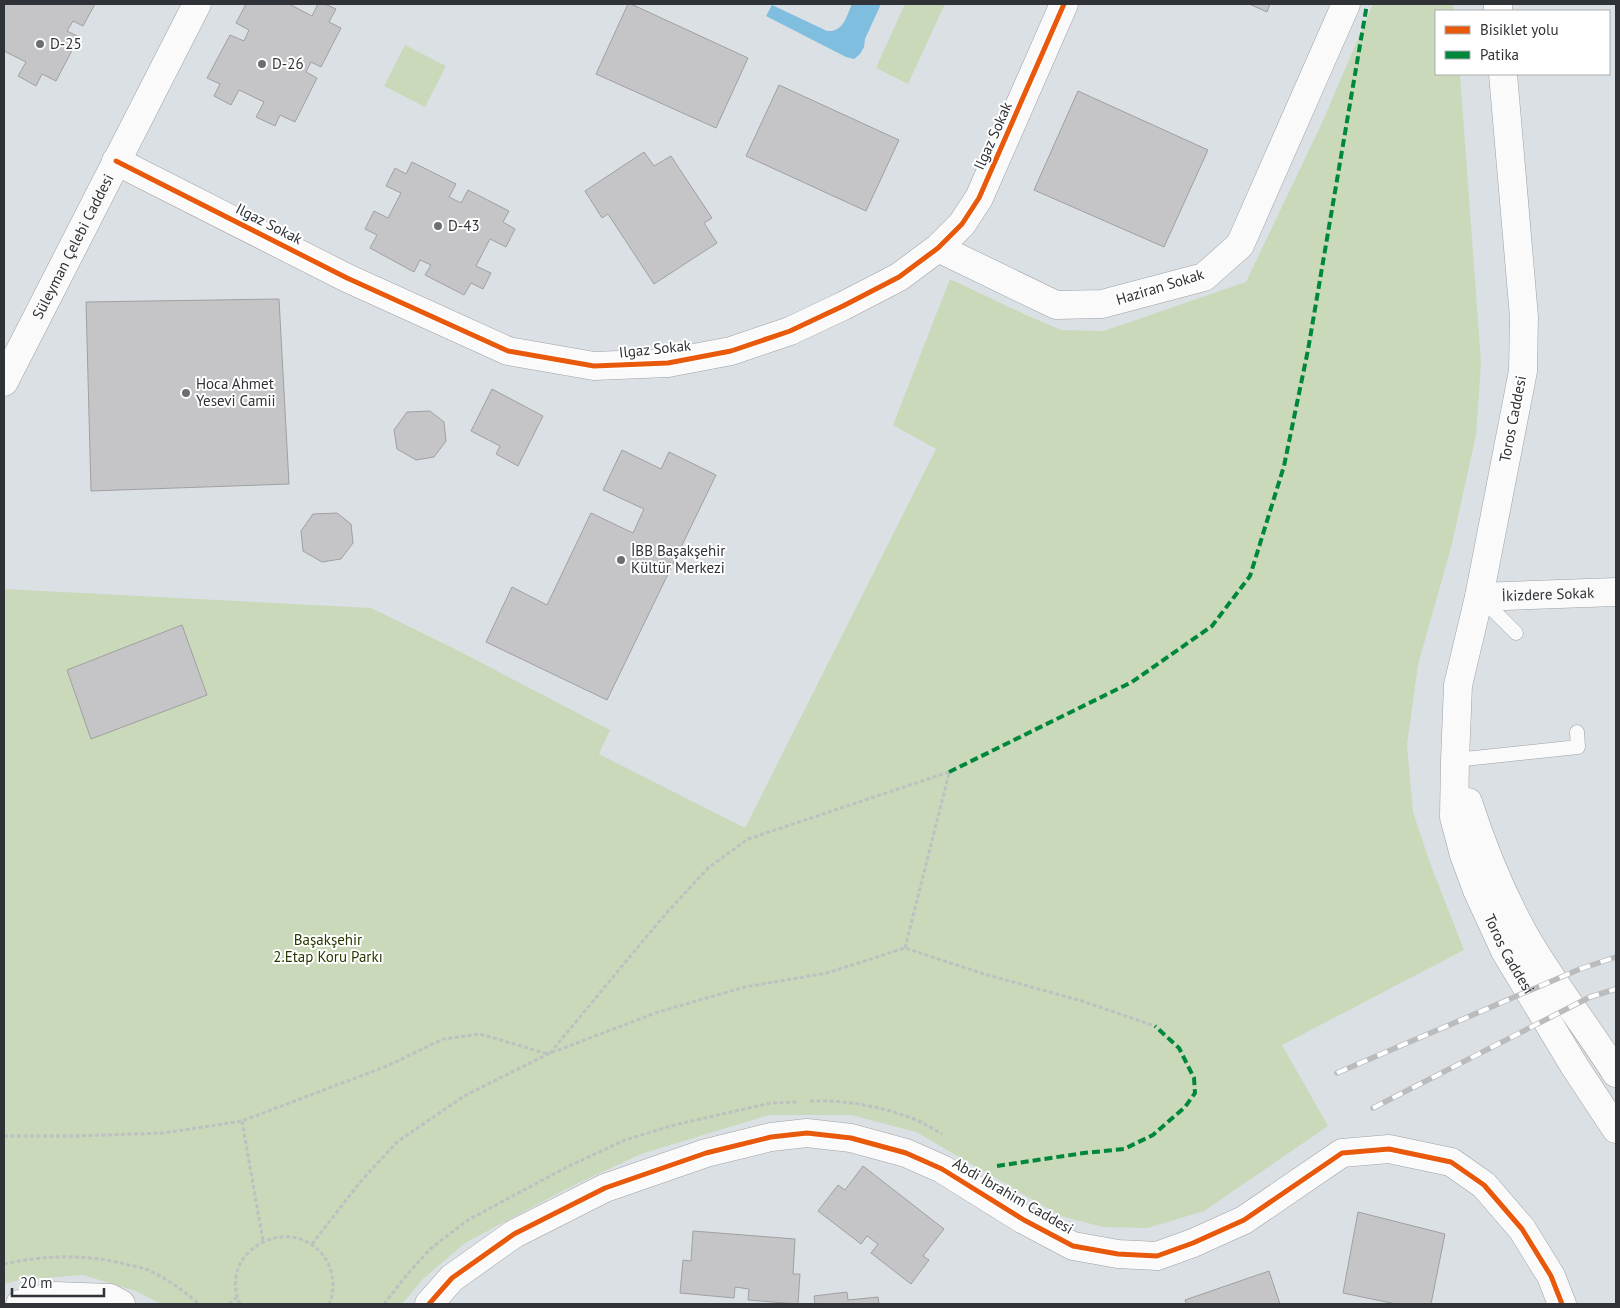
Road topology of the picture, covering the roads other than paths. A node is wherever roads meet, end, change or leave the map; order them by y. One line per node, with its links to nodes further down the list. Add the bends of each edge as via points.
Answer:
1 (197, 4): 5 (street, Süleyman Çelebi Caddesi)
2 (1064, 4): 6 (street, Ilgaz Sokak, via 979,198 962,224)
3 (1346, 4): 6 (street, Haziran Sokak, via 1240,245 1204,278 1102,304 1056,305)
4 (1504, 75): 9 (street, Toros Caddesi, via 1524,317 1522,371)
5 (116, 161): 6 (street, Ilgaz Sokak, via 347,278 508,351 594,366 668,363 731,351 790,331 899,277); 7 (street, Süleyman Çelebi Caddesi)
6 (938, 248)
7 (4, 382)
8 (1616, 592): 9 (street, İkizdere Sokak)
9 (1479, 596): 10 (lane); 12 (street, Toros Caddesi, via 1458,685)
10 (1516, 633)
11 (1577, 732): 12 (lane, via 1578,747)
12 (1455, 760): 13 (street, Toros Caddesi, via 1492,870 1525,935); 14 (street, Toros Caddesi, via 1454,817 1477,890 1505,951)
13 (1616, 1073)
14 (1616, 1129)
15 (20, 1304): 16 (street, via 55,1296 110,1298)
16 (121, 1304)
17 (429, 1304): 18 (street, Abdi İbrahim Caddesi, via 452,1278 514,1234 605,1188 706,1153 771,1137 807,1133 851,1138 906,1153 942,1169 1073,1246 1118,1254 1157,1256 1244,1220 1342,1154 1389,1149 1451,1162 1484,1186 1522,1229 1551,1276)
18 (1562, 1304)

